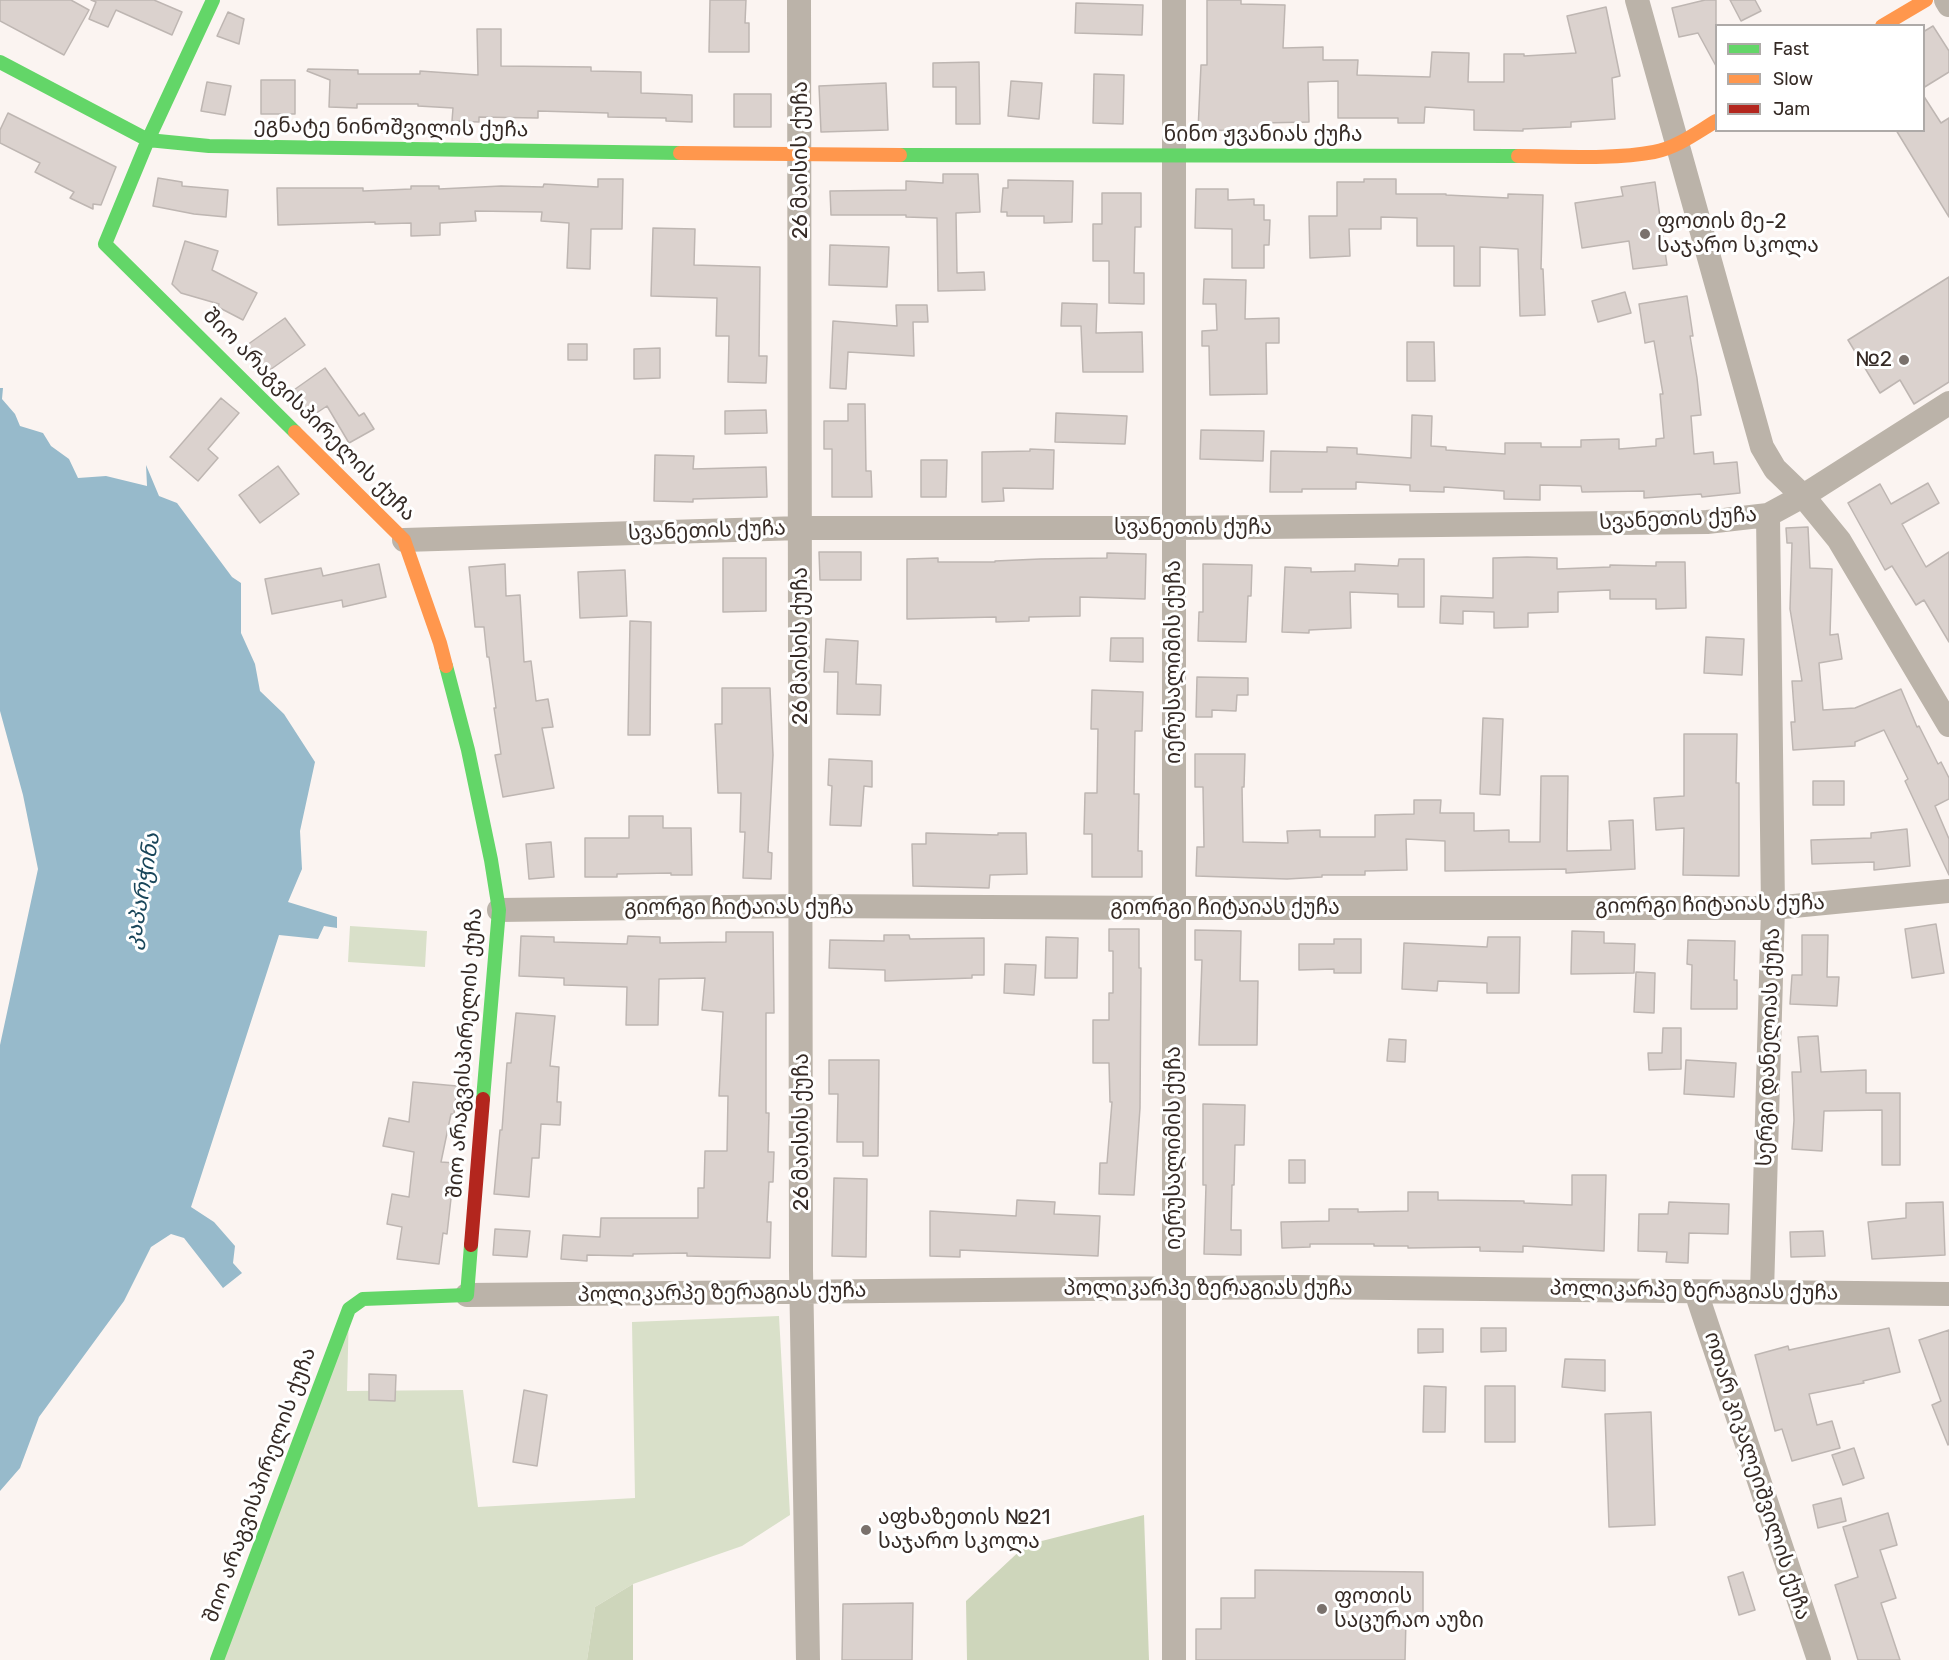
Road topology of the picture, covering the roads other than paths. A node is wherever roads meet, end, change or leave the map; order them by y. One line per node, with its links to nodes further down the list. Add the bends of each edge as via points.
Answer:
1 (213, 0): 11 (street)
2 (799, 0): 13 (street, 26 მაისის ქუჩა)
3 (1174, 0): 14 (street, იერუსალიმის ქუჩა)
4 (1637, 0): 12 (street)
5 (1926, 0): 8 (street)
6 (1946, 0): 7 (street)
7 (1949, 5)
8 (1885, 24)
9 (0, 62): 11 (street, ეგნატე ნინოშვილის ქუჩა)
10 (1715, 123): 12 (street, ნინო ჟვანიას ქუჩა)
11 (148, 140): 13 (street, ეგნატე ნინოშვილის ქუჩა, via 221,146); 20 (street, შიო არაგვისპირელის ქუჩა, via 105,243)
12 (1677, 144): 14 (street, ნინო ჟვანიას ქუჩა, via 1654,152 1606,156); 16 (street, via 1762,447 1775,470)
13 (801, 155): 14 (street, ნინო ჟვანიას ქუჩა); 18 (street, 26 მაისის ქუჩა)
14 (1174, 156): 19 (street, იერუსალიმის ქუჩა)
15 (1949, 403): 16 (street, სვანეთის ქუჩა)
16 (1803, 496): 17 (street, სვანეთის ქუჩა); 21 (street, via 1839,540)
17 (1768, 515): 19 (street, სვანეთის ქუჩა, via 1707,522); 25 (street, სერგი დანელიას ქუჩა)
18 (801, 528): 19 (street, სვანეთის ქუჩა); 20 (street, სვანეთის ქუჩა); 23 (street, 26 მაისის ქუჩა)
19 (1174, 528): 24 (street, იერუსალიმის ქუჩა)
20 (404, 540): 26 (street, შიო არაგვისპირელის ქუჩა, via 440,643 460,718 492,860)
21 (1949, 725)
22 (1949, 891): 25 (street, გიორგი ჩიტაიას ქუჩა)
23 (802, 906): 24 (street, გიორგი ჩიტაიას ქუჩა); 26 (street, გიორგი ჩიტაიას ქუჩა); 28 (street, 26 მაისის ქუჩა)
24 (1174, 908): 25 (street, გიორგი ჩიტაიას ქუჩა); 27 (street, იერუსალიმის ქუჩა)
25 (1773, 908): 30 (street, სერგი დანელიას ქუჩა)
26 (499, 910): 32 (street, შიო არაგვისპირელის ქუჩა)
27 (1174, 1288): 28 (street, პოლიკარპე ზერაგიას ქუჩა); 29 (street, პოლიკარპე ზერაგიას ქუჩა); 35 (street, იერუსალიმის ქუჩა)
28 (802, 1292): 32 (street, პოლიკარპე ზერაგიას ქუჩა); 34 (street, 26 მაისის ქუჩა)
29 (1696, 1292): 30 (street, პოლიკარპე ზერაგიას ქუჩა); 36 (street, ოთარ კიკალეიშვილის ქუჩა)
30 (1762, 1292): 31 (street, პოლიკარპე ზერაგიას ქუჩა)
31 (1949, 1294)
32 (467, 1295): 33 (street, შიო არაგვისპირელის ქუჩა, via 363,1299 348,1309)
33 (217, 1660)
34 (808, 1660)
35 (1174, 1660)
36 (1819, 1660)

